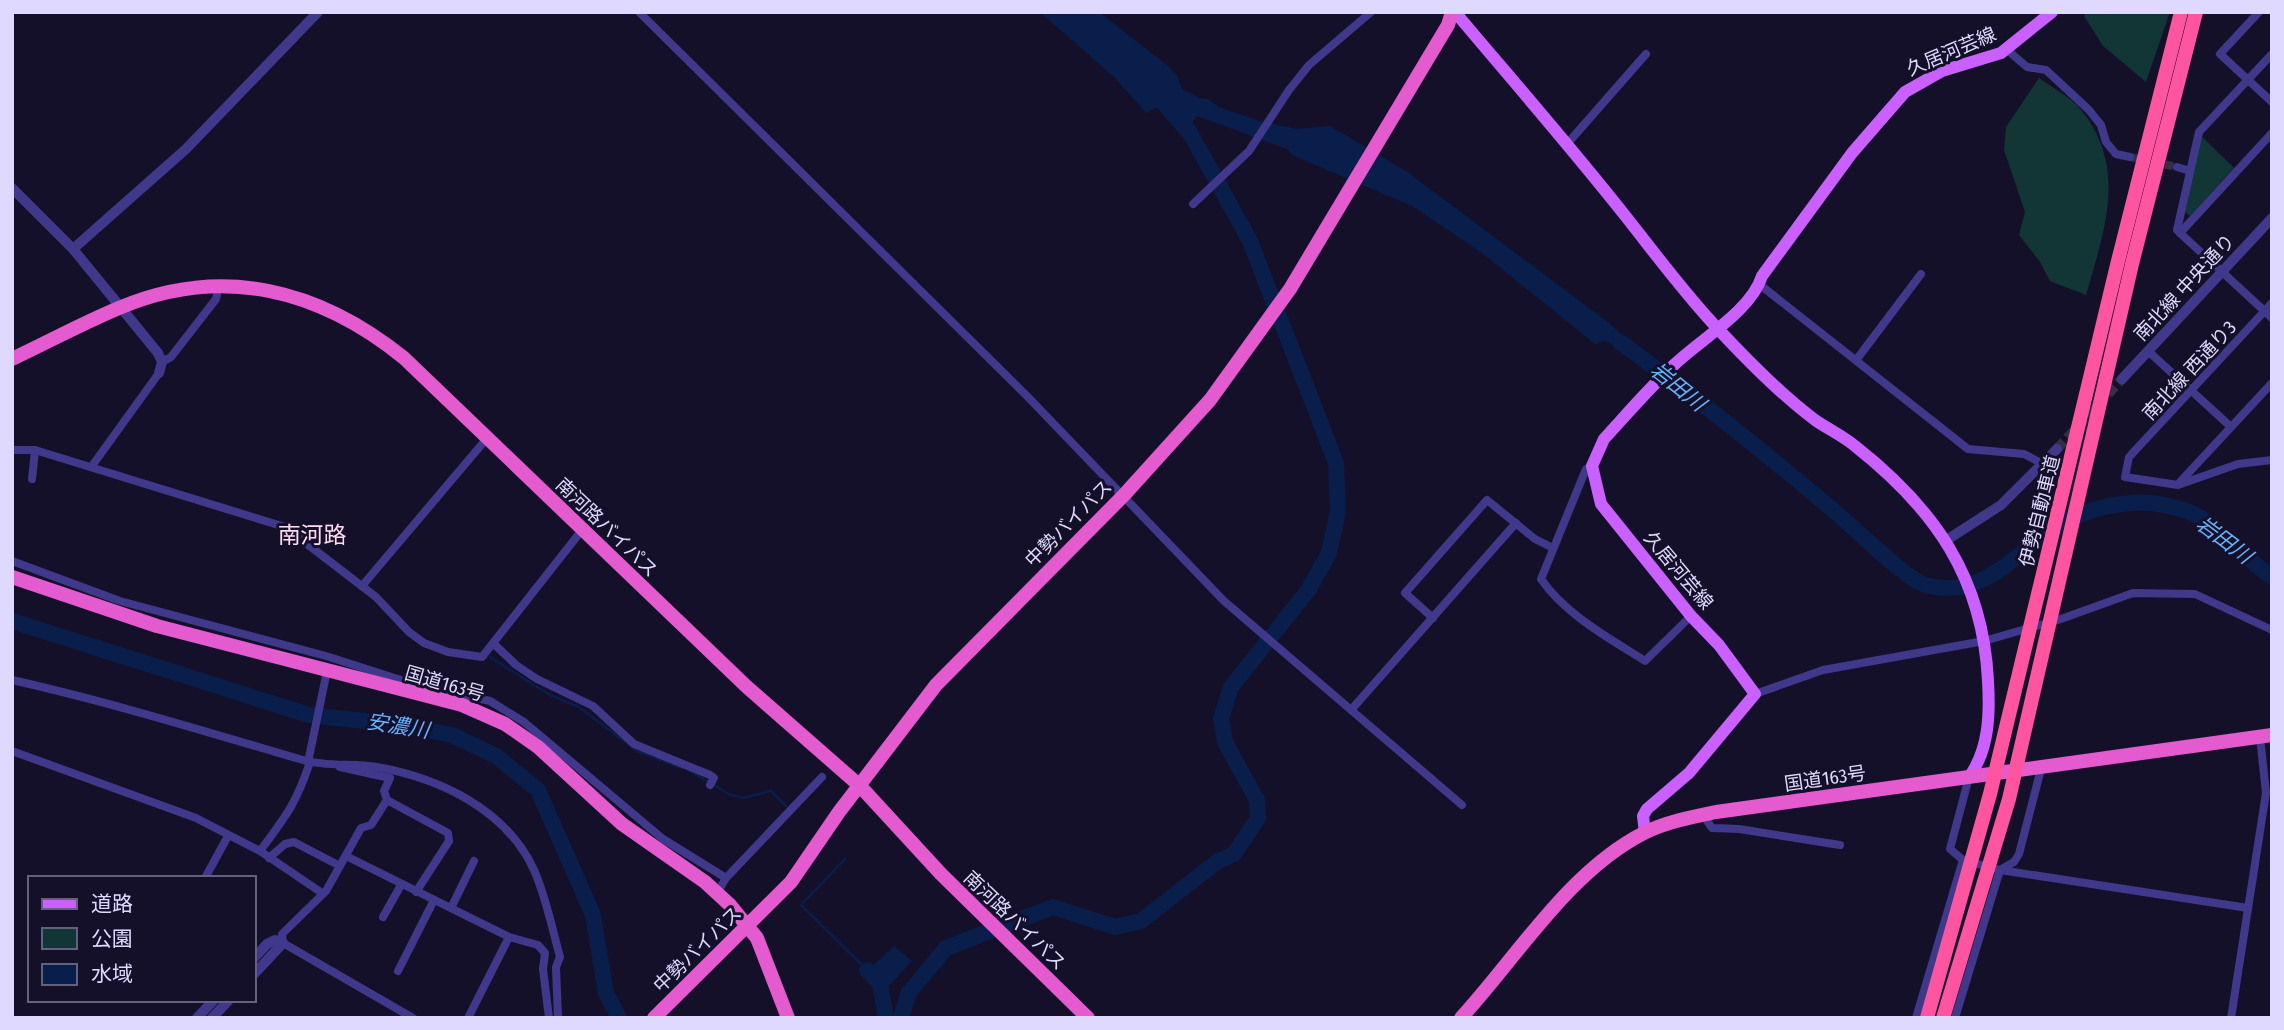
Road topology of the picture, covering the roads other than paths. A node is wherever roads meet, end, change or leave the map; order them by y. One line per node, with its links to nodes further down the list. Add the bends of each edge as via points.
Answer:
1 (318, 12): 23 (street, via 186,149)
2 (639, 12): 53 (street)
3 (1371, 12): 20 (street, via 1309,65 1252,148)
4 (1453, 12): 15 (main road); 53 (highway, 中勢バイパス, via 1334,219 1255,341 1210,400)
5 (2052, 12): 9 (main road, 久居河芸線)
6 (2181, 12): 50 (highway, 伊勢自動車道)
7 (2196, 12): 50 (highway, 伊勢自動車道)
8 (2259, 12): 12 (street, via 2220,54)
9 (2006, 49): 16 (street, via 2027,67 2046,70 2089,110 2116,154); 26 (main road, 久居河芸線, via 1942,71 1905,92 1852,153)
10 (1646, 54): 15 (street)
11 (2272, 54): 12 (street)
12 (2248, 79): 13 (street); 18 (street, via 2199,132)
13 (2272, 102)
14 (2272, 134): 22 (street)
15 (1567, 144): 32 (main road)
16 (2130, 157)
17 (2177, 167): 18 (street)
18 (2190, 171): 22 (street)
19 (12, 188): 23 (street)
20 (1192, 204)
21 (2272, 218): 24 (street, 南北線 中央通り)
22 (2180, 233): 24 (street)
23 (73, 249): 29 (street)
24 (2222, 272): 30 (street); 33 (street, 南北線 中央通り)
25 (1922, 274): 35 (street)
26 (1759, 284): 32 (main road, 久居河芸線); 35 (street)
27 (219, 285): 29 (highway, 南河路バイパス, via 180,290); 36 (street, via 216,299 171,357); 42 (highway, 南河路バイパス, via 303,299 353,320 404,358)
28 (2272, 303): 30 (street, 南北線 西通り3)
29 (121, 307): 34 (highway, 南河路バイパス); 36 (street)
30 (2264, 311): 31 (street); 40 (street, 南北線 西通り3)
31 (2272, 318)
32 (1717, 328): 49 (main road, 久居河芸線, via 1675,363 1604,439); 56 (main road, via 1815,420 1854,445 1898,483)
33 (2148, 351): 38 (street, 南北線 中央通り); 40 (street)
34 (12, 359)
35 (1857, 359): 47 (street, via 1968,449 2024,454)
36 (162, 362): 37 (street)
37 (159, 373): 48 (street)
38 (2122, 379)
39 (2272, 383): 41 (street)
40 (2191, 390): 41 (street); 52 (street, 南北線 西通り3, via 2129,457 2125,477)
41 (2231, 427): 52 (street)
42 (488, 437): 55 (highway, 南河路バイパス); 60 (street)
43 (2057, 449): 47 (street)
44 (12, 450): 45 (street)
45 (35, 450): 48 (street); 51 (street)
46 (2272, 460): 52 (street, via 2238,464)
47 (2043, 464): 56 (street, via 2001,505)
48 (92, 466): 60 (street, via 285,527)
49 (1592, 467): 57 (street, via 1586,469); 61 (main road, 久居河芸線, via 1596,490 1608,513)
50 (2075, 477): 120 (highway, 伊勢自動車道); 121 (highway, 伊勢自動車道, via 2009,799)
51 (32, 480)
52 (2178, 485)
53 (1124, 495): 69 (street, via 1224,601); 78 (highway, 中勢バイパス, via 936,685)
54 (1516, 523): 57 (street); 62 (street); 62 (street, via 1488,500 1405,593)
55 (582, 530): 65 (street); 78 (highway, 南河路バイパス, via 747,687)
56 (1945, 541): 64 (main road, via 1973,595)
57 (1553, 548): 61 (street, via 1541,579 1549,591 1605,637 1645,661)
58 (12, 561): 93 (street, via 120,601 490,701 534,730 663,839)
59 (12, 577): 66 (highway, 国道163号)
60 (362, 586): 65 (street, via 409,632 431,646 482,657)
61 (1691, 617): 68 (main road, 久居河芸線, via 1719,645)
62 (1433, 618): 69 (street)
63 (2272, 630): 64 (street, via 2195,594 2152,592 2133,593 2061,618)
64 (1983, 636): 68 (street, via 1848,664); 76 (main road, via 1989,692 1987,729 1980,760)
65 (494, 644): 77 (street, via 537,679 593,706 634,744)
66 (326, 676): 72 (street); 97 (highway, 国道163号, via 462,705 505,724 538,747 640,839)
67 (12, 680): 72 (street)
68 (1755, 694): 82 (main road, via 1689,773 1647,809)
69 (1351, 710): 80 (street)
70 (2266, 736): 74 (highway, 国道163号); 100 (street, via 2266,793)
71 (12, 751): 83 (street, via 196,818)
72 (309, 761): 73 (street); 85 (street, via 290,814)
73 (326, 764): 79 (street, via 390,778 384,792); 115 (street, via 374,766 427,779 463,796 509,835 537,876 560,957 556,967)
74 (2041, 769): 76 (highway, 国道163号); 91 (street, via 2019,854)
75 (822, 777): 93 (street)
76 (1969, 778): 81 (highway, 国道163号); 88 (street, via 1950,849)
77 (712, 782)
78 (860, 786): 116 (highway, 中勢バイパス, via 792,882); 118 (highway, 南河路バイパス)
79 (387, 800): 86 (street, via 371,825 362,828); 96 (street, via 448,833 449,841)
80 (1462, 806)
81 (1703, 815): 82 (highway, 国道163号); 84 (street, via 1712,828)
82 (1645, 832): 109 (highway, 国道163号, via 1591,869)
83 (228, 836): 85 (street); 92 (street)
84 (1840, 845)
85 (260, 851): 87 (street)
86 (346, 856): 90 (street); 94 (street)
87 (269, 858): 90 (street, via 294,842); 95 (street)
88 (1963, 860): 91 (street); 119 (street)
89 (474, 861): 99 (street)
90 (340, 866): 95 (street)
91 (2000, 870): 100 (street); 122 (street)
92 (206, 876)
93 (726, 878): 97 (street)
94 (401, 885): 96 (street); 101 (street)
95 (322, 892): 103 (street, via 282,934)
96 (416, 892): 98 (street)
97 (717, 893): 117 (highway, 国道163号, via 757,938)
98 (434, 900): 99 (street); 105 (street)
99 (451, 908): 102 (street)
100 (2248, 908): 123 (street)
101 (383, 916)
102 (509, 937): 113 (street); 114 (street, via 538,944 545,953)
103 (283, 943): 104 (street, via 275,940); 106 (street); 112 (street)
104 (256, 956)
105 (398, 971)
106 (256, 972)
107 (212, 1002): 110 (street)
108 (227, 1002): 111 (street)
109 (1464, 1017)
110 (197, 1018)
111 (212, 1018)
112 (413, 1018)
113 (468, 1018)
114 (549, 1018)
115 (558, 1018)
116 (654, 1018)
117 (788, 1018)
118 (1088, 1018)
119 (1916, 1018)
120 (1927, 1018)
121 (1943, 1018)
122 (1955, 1018)
123 (2231, 1018)

